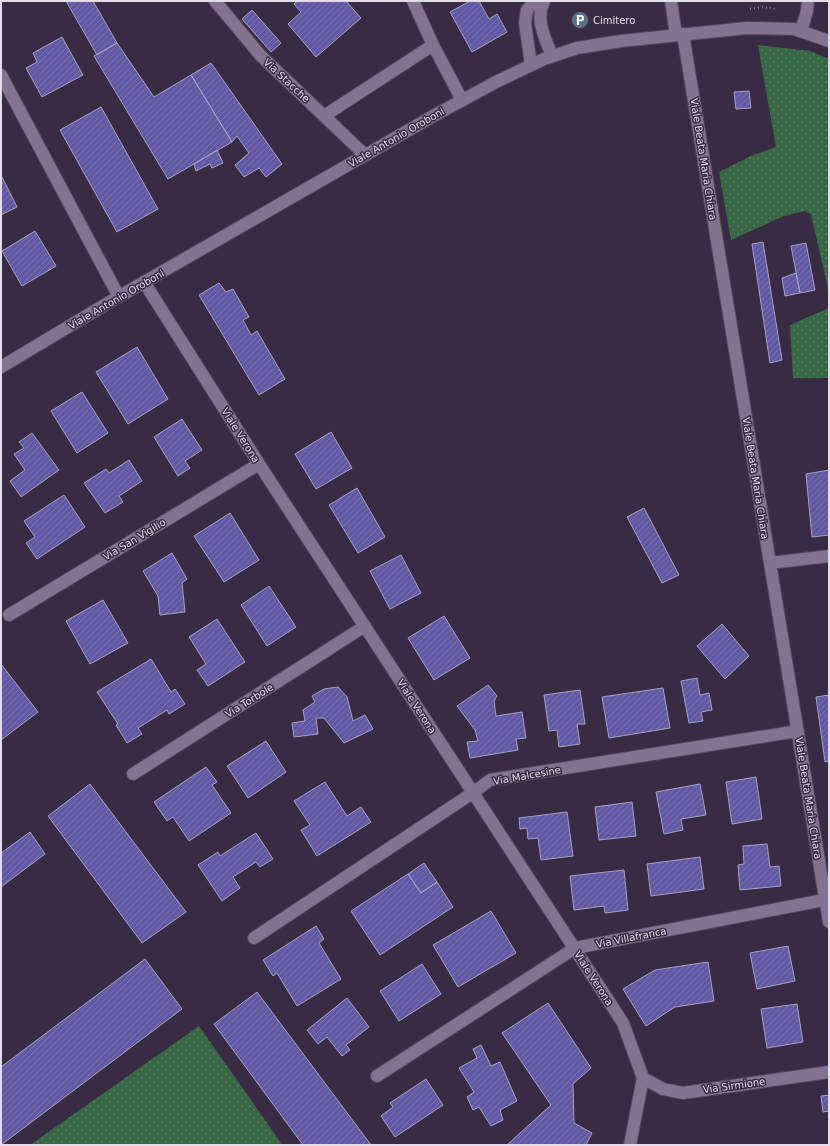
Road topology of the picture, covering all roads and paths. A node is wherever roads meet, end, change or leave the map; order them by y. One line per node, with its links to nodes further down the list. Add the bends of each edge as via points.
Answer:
1 (215, 1): 15 (street, Via Stacche, via 261,56)
2 (413, 1): 10 (street)
3 (535, 1): 12 (street, via 527,10 525,24)
4 (544, 1): 11 (street, via 540,15)
5 (671, 1): 8 (street, Viale Beata Maria Chiara)
6 (808, 1): 7 (street, via 808,11)
7 (801, 31): 8 (street, Viale Antonio Oroboni, via 747,28); 9 (street, Viale Antonio Oroboni)
8 (680, 35): 11 (street, Viale Antonio Oroboni, via 578,48); 22 (street, Viale Beata Maria Chiara)
9 (829, 41)
10 (433, 45): 14 (street); 15 (street)
11 (552, 56): 12 (street, Viale Antonio Oroboni)
12 (531, 65): 14 (street, Viale Antonio Oroboni)
13 (1, 76): 18 (street)
14 (462, 100): 16 (street, Viale Antonio Oroboni)
15 (324, 116): 16 (street, Via Stacche)
16 (365, 155): 17 (street, Viale Antonio Oroboni)
17 (144, 282): 18 (street, Viale Antonio Oroboni); 20 (street, Viale Verona)
18 (119, 296): 19 (street, Viale Antonio Oroboni)
19 (1, 366)
20 (259, 464): 23 (street, Via San Vigilio); 24 (street, Viale Verona)
21 (829, 556): 22 (street)
22 (770, 563): 25 (street, Viale Beata Maria Chiara)
23 (9, 615)
24 (365, 626): 26 (street, Via Torbole); 27 (street, Viale Verona)
25 (798, 731): 27 (street, Via Malcesine, via 490,780); 28 (street, Viale Beata Maria Chiara)
26 (133, 774)
27 (474, 792): 30 (street, Via Malcesine); 31 (street, Viale Verona)
28 (828, 902): 29 (street, Viale Beata Maria Chiara); 31 (street, Via Villafranca)
29 (829, 922)
30 (254, 938)
31 (575, 948): 33 (street, Via Villafranca); 34 (street, Viale Verona, via 623,1023)
32 (829, 1072): 34 (street, Via Sirmione, via 683,1093 663,1090)
33 (377, 1076)
34 (643, 1078): 35 (street)
35 (630, 1145)

